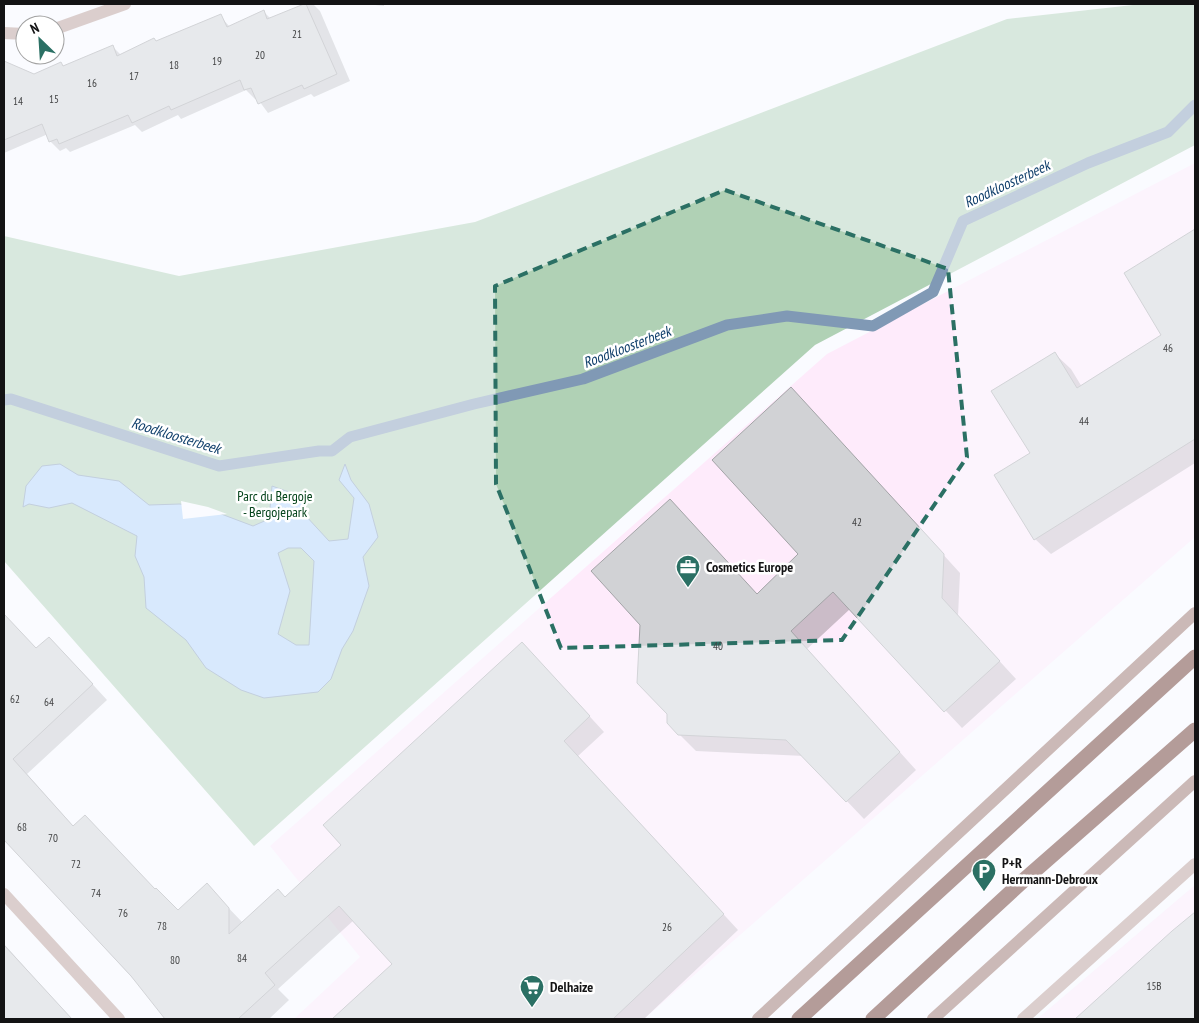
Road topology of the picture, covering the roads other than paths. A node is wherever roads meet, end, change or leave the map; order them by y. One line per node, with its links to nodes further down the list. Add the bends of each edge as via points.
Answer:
1 (125, 4): 2 (street)
2 (65, 25)
3 (1195, 613): 10 (main road)
4 (1195, 657): 11 (highway)
5 (1195, 730): 12 (highway, via 1024,880)
6 (1195, 781): 13 (main road)
7 (1195, 864): 14 (street)
8 (4, 894): 9 (street)
9 (120, 1019)
10 (758, 1019)
11 (799, 1019)
12 (874, 1019)
13 (933, 1019)
14 (1023, 1019)

